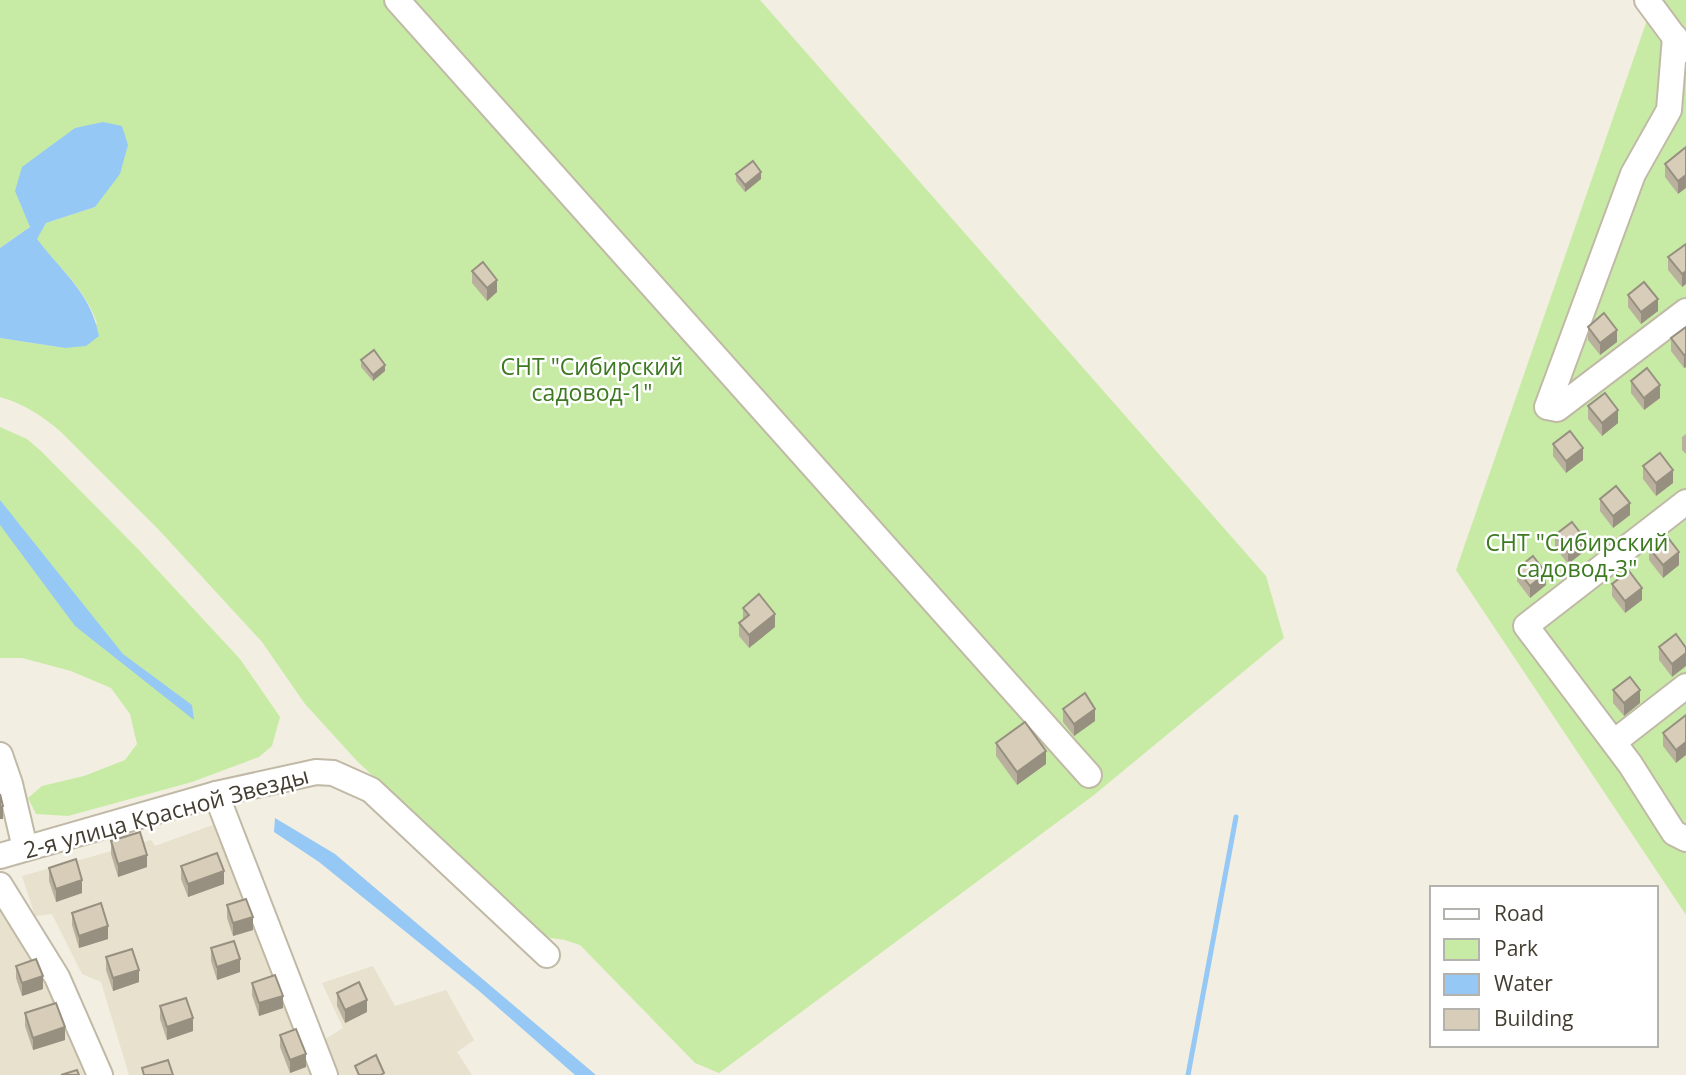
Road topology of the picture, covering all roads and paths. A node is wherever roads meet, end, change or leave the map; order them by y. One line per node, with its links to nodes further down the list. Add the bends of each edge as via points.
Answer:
1 (397, 0): 9 (street)
2 (1647, 0): 3 (street)
3 (1680, 45): 4 (street, via 1669,110 1633,174 1547,407 1557,409)
4 (1686, 311)
5 (1686, 502): 7 (street, via 1526,626)
6 (1686, 686): 7 (street)
7 (1614, 742): 11 (street, via 1674,833)
8 (0, 755): 12 (street)
9 (1089, 775)
10 (216, 794): 12 (street, 2-я улица Красной Звезды); 15 (street, 2-я улица Красной Звезды, via 316,772 333,773 371,790); 17 (street)
11 (1686, 839)
12 (25, 848): 13 (street, 2-я улица Красной Звезды)
13 (0, 856)
14 (0, 885): 16 (street, via 57,977)
15 (548, 955)
16 (100, 1075)
17 (324, 1075)

